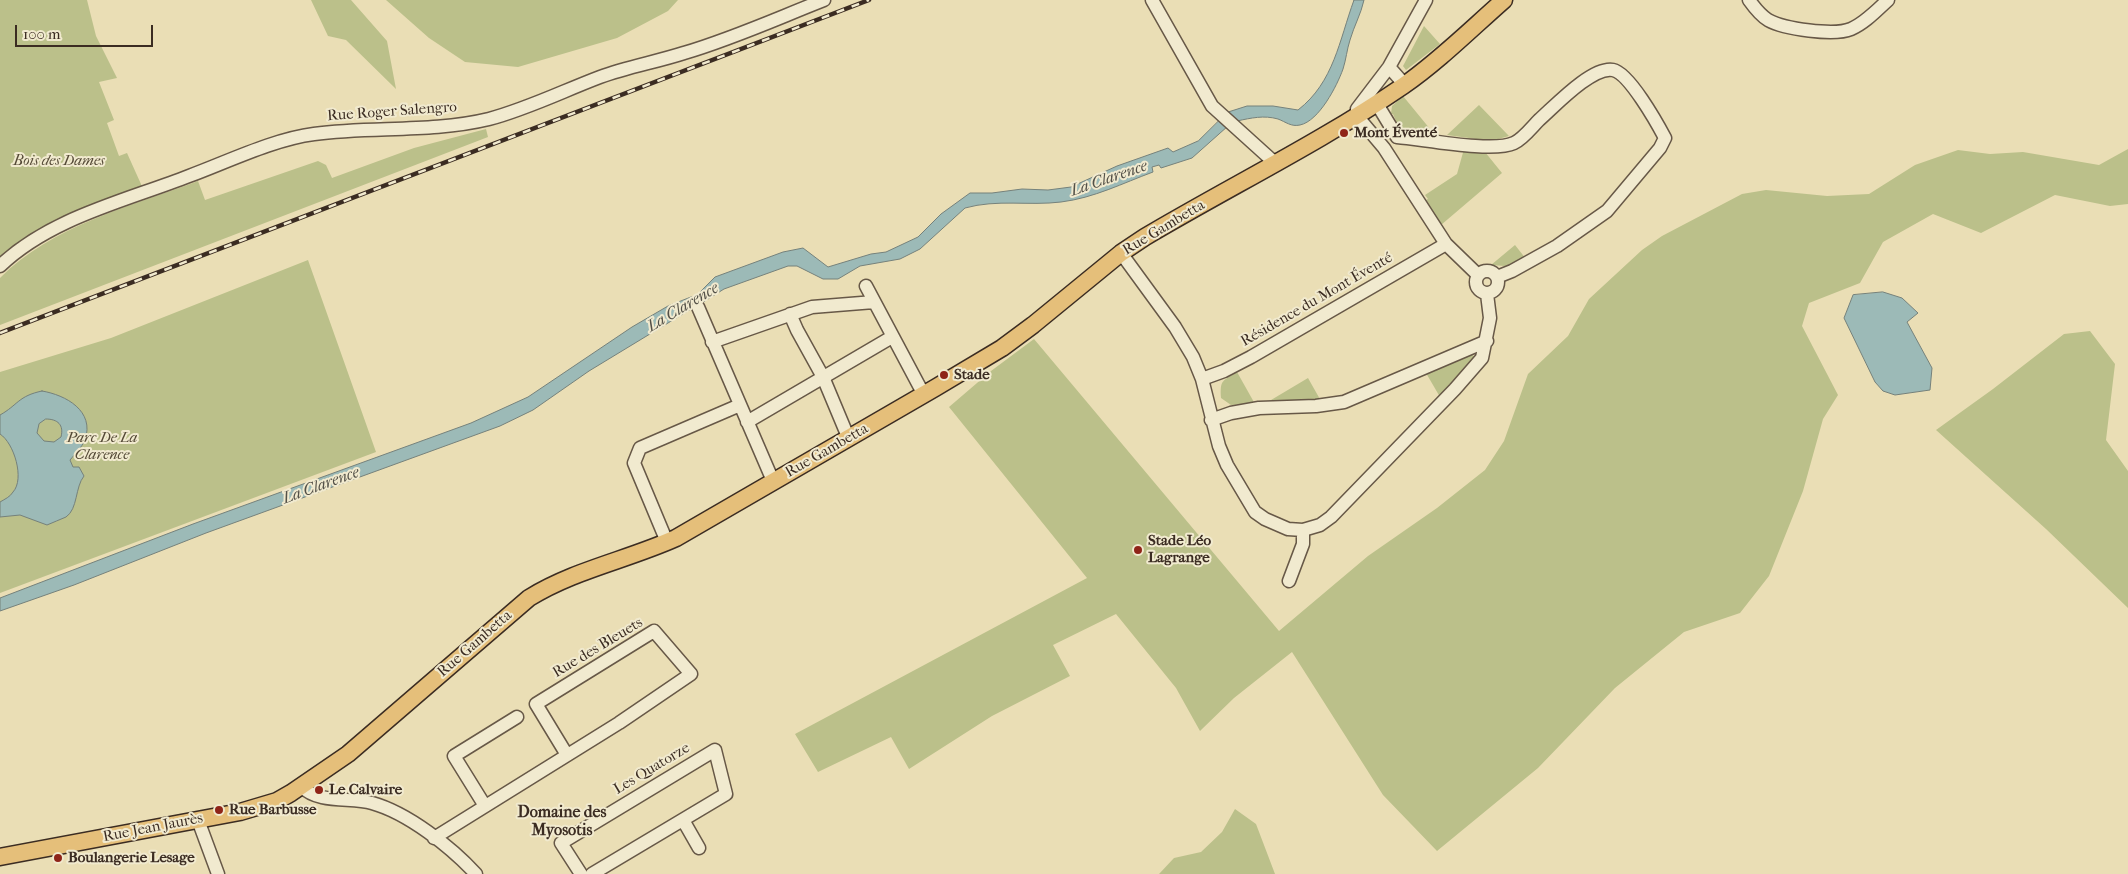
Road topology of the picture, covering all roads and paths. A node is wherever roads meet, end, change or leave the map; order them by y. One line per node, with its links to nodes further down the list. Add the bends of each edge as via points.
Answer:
1 (824, 0): 16 (street, Rue Roger Salengro, via 712,44 600,77 488,119 431,129 311,134 275,144 70,221 35,237)
2 (1152, 0): 13 (street, via 1212,106)
3 (1426, 0): 7 (street)
4 (1504, 0): 8 (main road, Rue Gambetta)
5 (1749, 0): 6 (street, via 1766,19 1776,24 1832,32 1854,28)
6 (1888, 0)
7 (1389, 67): 8 (street); 10 (street, via 1357,109)
8 (1405, 85): 9 (main road, Rue Gambetta)
9 (1377, 104): 10 (main road, Rue Gambetta); 11 (street)
10 (1357, 116): 12 (street); 13 (main road, Rue Gambetta)
11 (1397, 137): 12 (street); 18 (street, via 1492,148 1514,143 1585,80 1602,70 1620,74 1646,104 1665,138 1607,211 1557,246)
12 (1384, 148): 14 (street)
13 (1275, 163): 15 (main road, Rue Gambetta)
14 (1446, 244): 17 (street); 28 (street, Résidence du Mont Éventé, via 1250,357)
15 (1121, 253): 28 (street, via 1175,327); 29 (main road, Rue Gambetta, via 1002,348)
16 (0, 266)
17 (1478, 275): 18 (street, via 1488,271); 20 (street, via 1476,287)
18 (1497, 276): 20 (street, via 1497,288)
19 (866, 286): 21 (street)
20 (1487, 294): 25 (street, via 1490,318)
21 (874, 302): 23 (street, via 812,307); 24 (street)
22 (698, 307): 26 (street)
23 (790, 314): 26 (street); 27 (street)
24 (892, 338): 27 (street); 29 (street)
25 (1486, 341): 31 (street, via 1344,402 1258,408); 35 (street, via 1482,358 1351,498 1320,525)
26 (712, 342): 30 (street)
27 (823, 377): 32 (street); 33 (street)
28 (1202, 379): 31 (street)
29 (924, 395): 33 (main road, Rue Gambetta)
30 (740, 405): 32 (street); 36 (street, via 640,448 634,463)
31 (1211, 420): 35 (street, via 1227,465 1255,512 1279,526)
32 (747, 422): 34 (street)
33 (851, 437): 34 (main road, Rue Gambetta)
34 (773, 481): 36 (main road, Rue Gambetta)
35 (1303, 530): 37 (street, via 1303,544)
36 (667, 542): 40 (main road, Rue Gambetta, via 571,576 529,598 348,754)
37 (1289, 581)
38 (516, 717): 41 (street, via 454,756)
39 (567, 755): 39 (street, Rue des Bleuets, via 691,674 654,631 536,704); 41 (street, Rue des Bleuets)
40 (302, 787): 42 (main road, Rue Jean Jaurès, via 256,808); 44 (street, via 312,795 373,803 418,824)
41 (485, 806): 44 (street, Rue des Bleuets)
42 (198, 820): 46 (main road, Rue Jean Jaurès); 47 (street)
43 (682, 820): 45 (street); 49 (street, Les Quatorze, via 726,794 714,744 561,843); 50 (street, Les Quatorze)
44 (434, 838): 48 (street)
45 (699, 848)
46 (0, 857)
47 (218, 874)
48 (476, 874)
49 (581, 874)
50 (592, 874)

